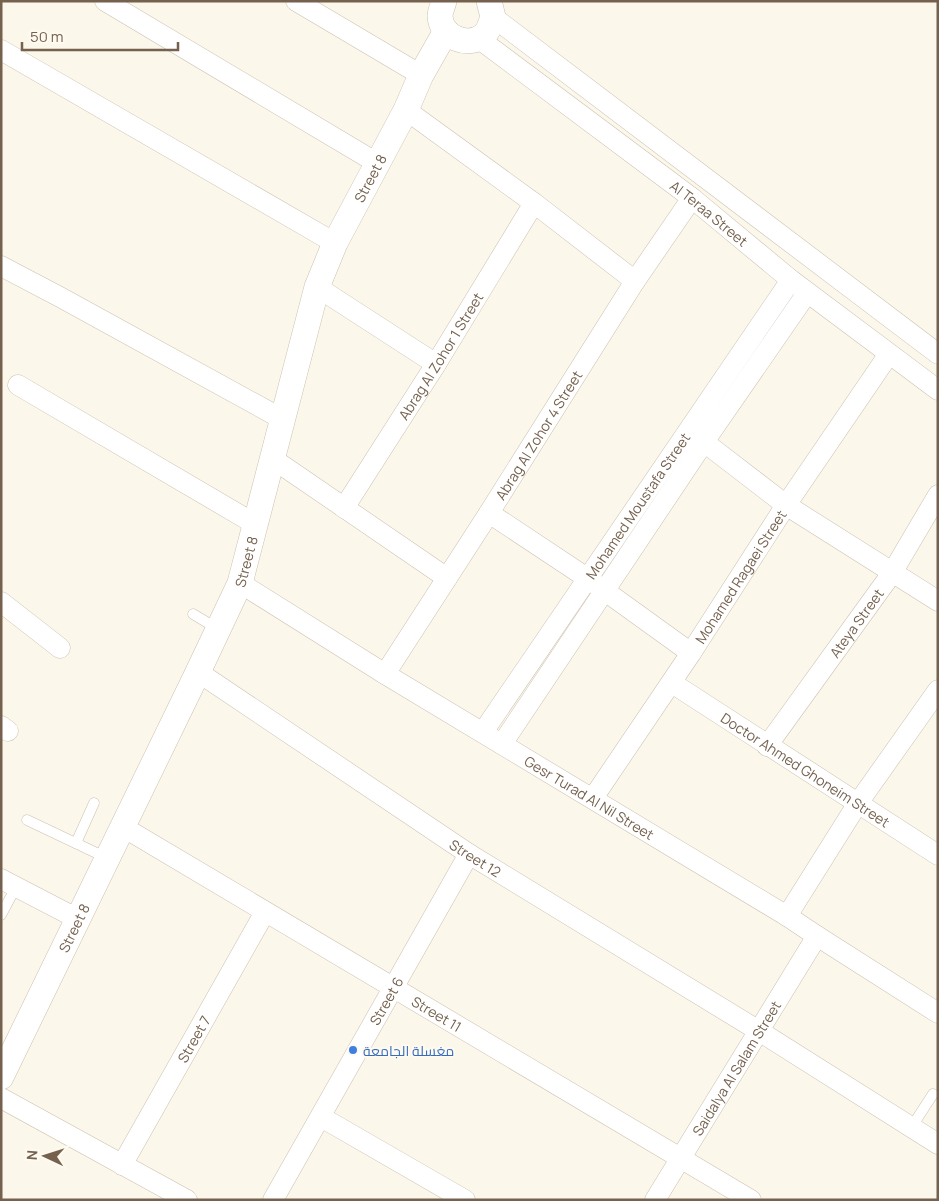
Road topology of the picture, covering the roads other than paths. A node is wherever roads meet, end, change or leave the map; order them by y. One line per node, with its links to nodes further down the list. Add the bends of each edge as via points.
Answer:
1 (105, 1): 10 (street)
2 (296, 1): 8 (street)
3 (444, 1): 5 (street, via 440,17)
4 (491, 9): 6 (street, via 485,34); 20 (street, Al Teraa Street)
5 (446, 31): 6 (street, via 458,40); 8 (street, Street 8)
6 (478, 38): 11 (street, Al Teraa Street)
7 (1, 50): 13 (street)
8 (421, 75): 9 (street, Street 8)
9 (406, 110): 10 (street, Street 8); 12 (street)
10 (377, 163): 13 (street, Street 8)
11 (692, 198): 15 (street, Al Teraa Street); 16 (street, Abrag Al Zohor 4 Street)
12 (534, 203): 16 (street); 21 (street, Abrag Al Zohor 1 Street)
13 (335, 243): 17 (street, Street 8)
14 (1, 266): 24 (street)
15 (791, 280): 18 (street, Al Teraa Street); 34 (street, Mohamed Moustafa Street)
16 (635, 281): 30 (street, Abrag Al Zohor 4 Street)
17 (317, 287): 21 (street); 24 (street, Street 8)
18 (807, 293): 19 (street, Al Teraa Street); 25 (street, Mohamed Moustafa Street)
19 (889, 354): 23 (street, Al Teraa Street); 28 (street, Mohamed Ragaei Street)
20 (938, 354)
21 (436, 364): 29 (street, Abrag Al Zohor 1 Street)
22 (18, 385): 31 (street)
23 (938, 390)
24 (284, 420): 26 (street, Street 8)
25 (704, 442): 28 (street); 36 (street, Mohamed Moustafa Street)
26 (272, 459): 29 (street); 31 (street, Street 8)
27 (938, 495): 32 (street, Ateya Street)
28 (786, 504): 32 (street); 42 (street, Mohamed Ragaei Street)
29 (344, 508): 33 (street)
30 (489, 513): 33 (street, Abrag Al Zohor 4 Street); 34 (street)
31 (255, 524): 35 (street, Street 8)
32 (892, 572): 37 (street); 49 (street, Ateya Street)
33 (447, 578): 44 (street, Abrag Al Zohor 4 Street)
34 (587, 578): 36 (street); 47 (street, Mohamed Moustafa Street)
35 (240, 583): 40 (street, Street 8); 44 (street, Gesr Turad Al Nil Street)
36 (603, 591): 42 (street); 48 (street, Mohamed Moustafa Street)
37 (938, 601)
38 (1, 602): 41 (street)
39 (193, 614): 40 (lane)
40 (218, 630): 43 (street, Street 8)
41 (60, 648)
42 (692, 653): 45 (street, Mohamed Ragaei Street)
43 (198, 672): 54 (street, Street 8); 56 (street, Street 12)
44 (385, 674): 47 (street, Gesr Turad Al Nil Street)
45 (672, 683): 49 (street, Doctor Ahmed Ghoneim Street); 50 (street, Mohamed Ragaei Street)
46 (938, 690): 52 (street)
47 (483, 732): 48 (street, Gesr Turad Al Nil Street)
48 (502, 744): 50 (street, Gesr Turad Al Nil Street)
49 (767, 746): 52 (street, Doctor Ahmed Ghoneim Street)
50 (593, 798): 62 (street, Gesr Turad Al Nil Street)
51 (94, 803): 55 (lane)
52 (858, 803): 57 (street, Doctor Ahmed Ghoneim Street); 62 (street)
53 (27, 820): 55 (lane)
54 (123, 827): 58 (street, Street 8); 60 (street, Street 11)
55 (76, 843): 58 (lane)
56 (469, 854): 65 (street, Street 6); 67 (street, Street 12)
57 (938, 855)
58 (108, 858): 63 (street, Street 8)
59 (9, 883): 61 (lane); 63 (street)
60 (265, 912): 65 (street, Street 11); 75 (street, Street 7)
61 (1, 915)
62 (788, 916): 64 (street, Gesr Turad Al Nil Street)
63 (78, 919): 68 (street, Street 8)
64 (817, 936): 66 (street, Gesr Turad Al Nil Street); 67 (street, Saidalya Al Salam Street)
65 (392, 987): 71 (street, Street 6); 74 (street, Street 11)
66 (938, 1013)
67 (759, 1031): 72 (street, Street 12); 74 (street, Saidalya Al Salam Street)
68 (1, 1077)
69 (932, 1094): 72 (lane)
70 (1, 1098): 75 (street)
71 (321, 1117): 77 (street, Street 6); 78 (street)
72 (911, 1128): 73 (street, Street 12)
73 (938, 1144)
74 (680, 1158): 79 (street, Saidalya Al Salam Street); 80 (street, Street 11)
75 (122, 1164): 76 (street)
76 (187, 1200)
77 (273, 1200)
78 (465, 1200)
79 (655, 1200)
80 (751, 1200)

